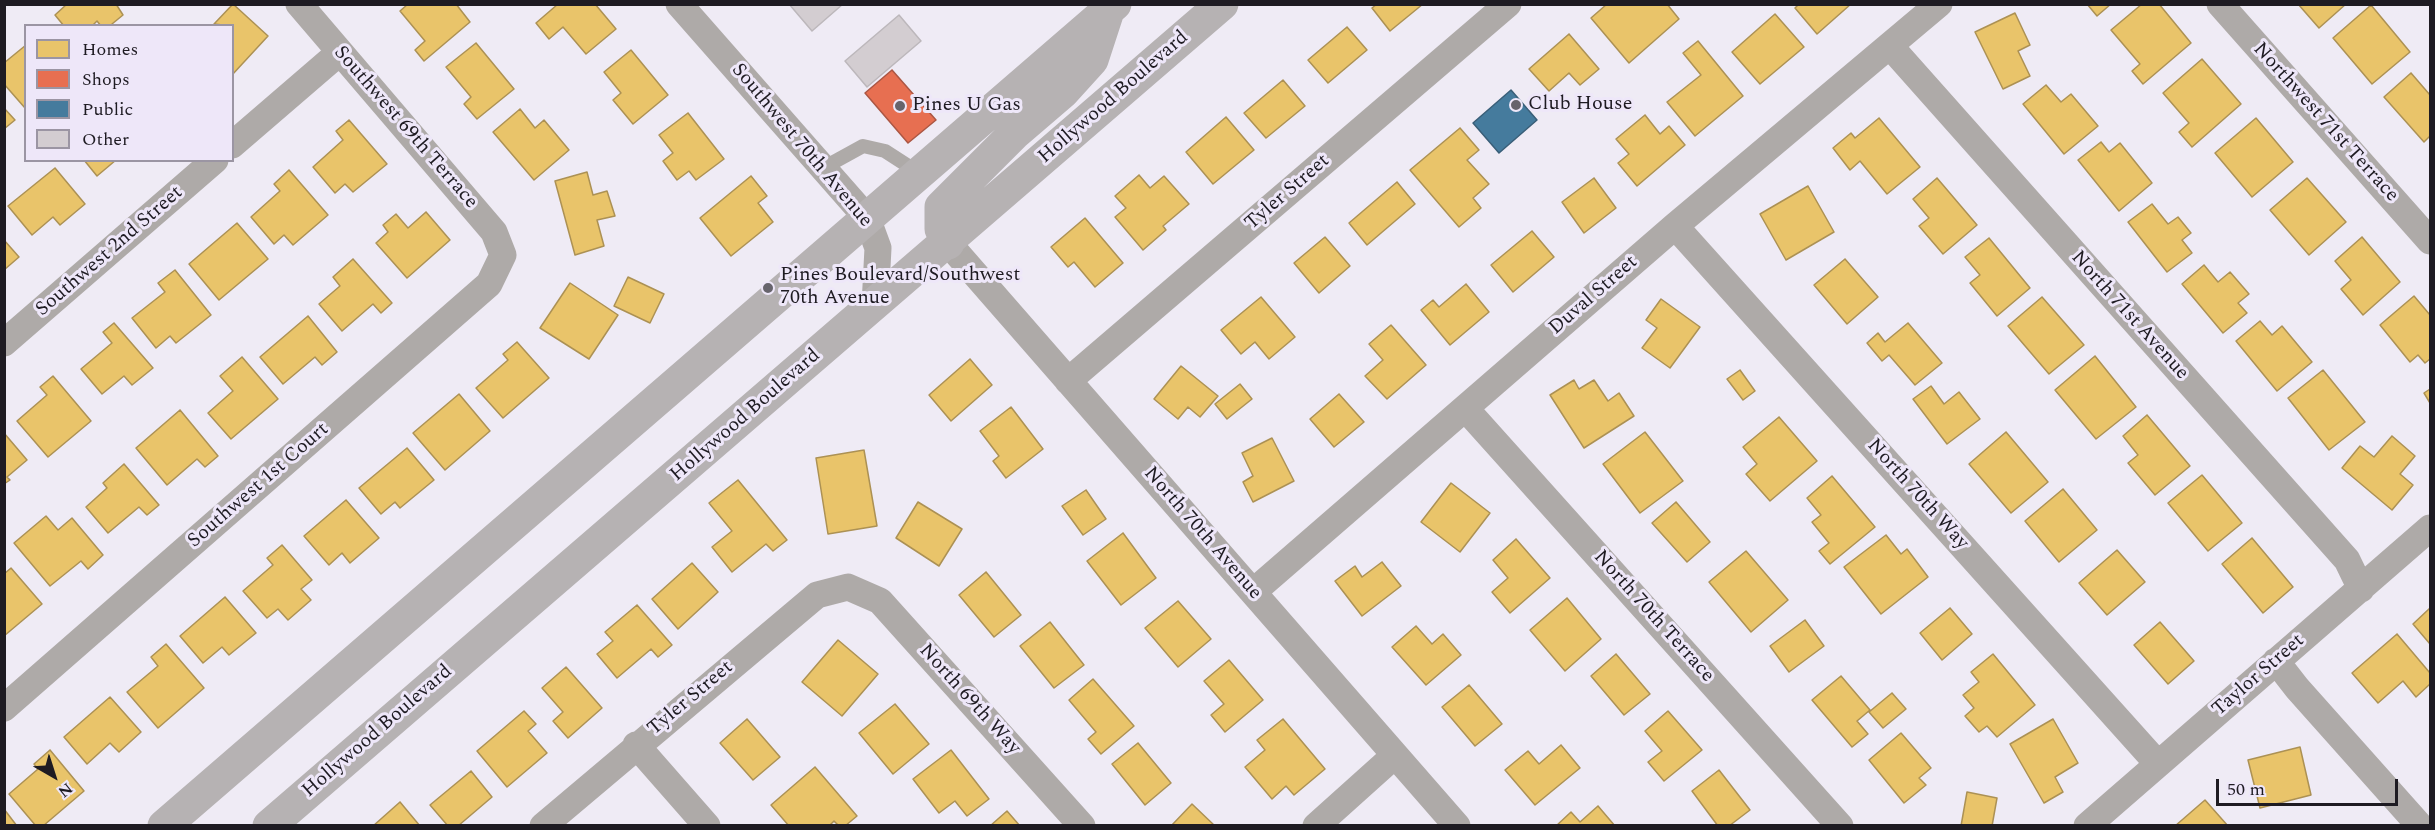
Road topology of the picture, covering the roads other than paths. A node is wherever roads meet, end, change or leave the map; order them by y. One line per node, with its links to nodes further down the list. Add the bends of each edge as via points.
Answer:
1 (299, 4): 9 (street, Southwest 69th Terrace)
2 (679, 4): 12 (street, Southwest 70th Avenue)
3 (1222, 4): 17 (highway, Hollywood Boulevard)
4 (1508, 4): 21 (street, Tyler Street)
5 (1939, 4): 8 (street, Duval Street)
6 (2220, 4): 16 (street, Northwest 71st Terrace)
7 (1112, 7): 13 (highway); 17 (highway, via 1092,60 1063,93 1014,134 941,207 941,229)
8 (1890, 46): 15 (street, Duval Street); 25 (street, North 71st Avenue, via 2347,560)
9 (340, 52): 10 (street); 18 (street, Southwest 69th Terrace, via 494,232)
10 (234, 143)
11 (213, 162): 20 (street, Southwest 2nd Street)
12 (823, 168): 13 (lane, via 863,146 885,151); 14 (street, Southwest 70th Avenue)
13 (919, 173): 14 (highway)
14 (867, 218): 19 (street, Southwest 70th Avenue, via 878,248); 32 (highway)
15 (1675, 226): 22 (street, Duval Street); 31 (street, North 70th Way)
16 (2430, 241)
17 (948, 243): 19 (highway, Hollywood Boulevard); 21 (street, North 70th Avenue)
18 (503, 255): 28 (street, Southwest 1st Court, via 489,284)
19 (875, 305): 33 (highway, Hollywood Boulevard)
20 (4, 343)
21 (1068, 381): 26 (street, North 70th Avenue)
22 (1465, 408): 26 (street, Duval Street); 39 (street, North 70th Terrace)
23 (2430, 528): 25 (street, Taylor Street)
24 (848, 587): 29 (street, Tyler Street, via 817,595); 36 (street, North 69th Way, via 880,601)
25 (2361, 589): 27 (street, Taylor Street)
26 (1253, 592): 30 (street, North 70th Avenue)
27 (2276, 661): 31 (street, Taylor Street); 41 (street)
28 (4, 708)
29 (636, 746): 34 (street, Tyler Street); 35 (street)
30 (1394, 756): 37 (street); 38 (street, North 70th Avenue)
31 (2158, 764): 40 (street, Taylor Street)
32 (164, 825)
33 (269, 825)
34 (543, 825)
35 (707, 825)
36 (1082, 825)
37 (1316, 825)
38 (1457, 825)
39 (1840, 825)
40 (2087, 825)
41 (2420, 825)

